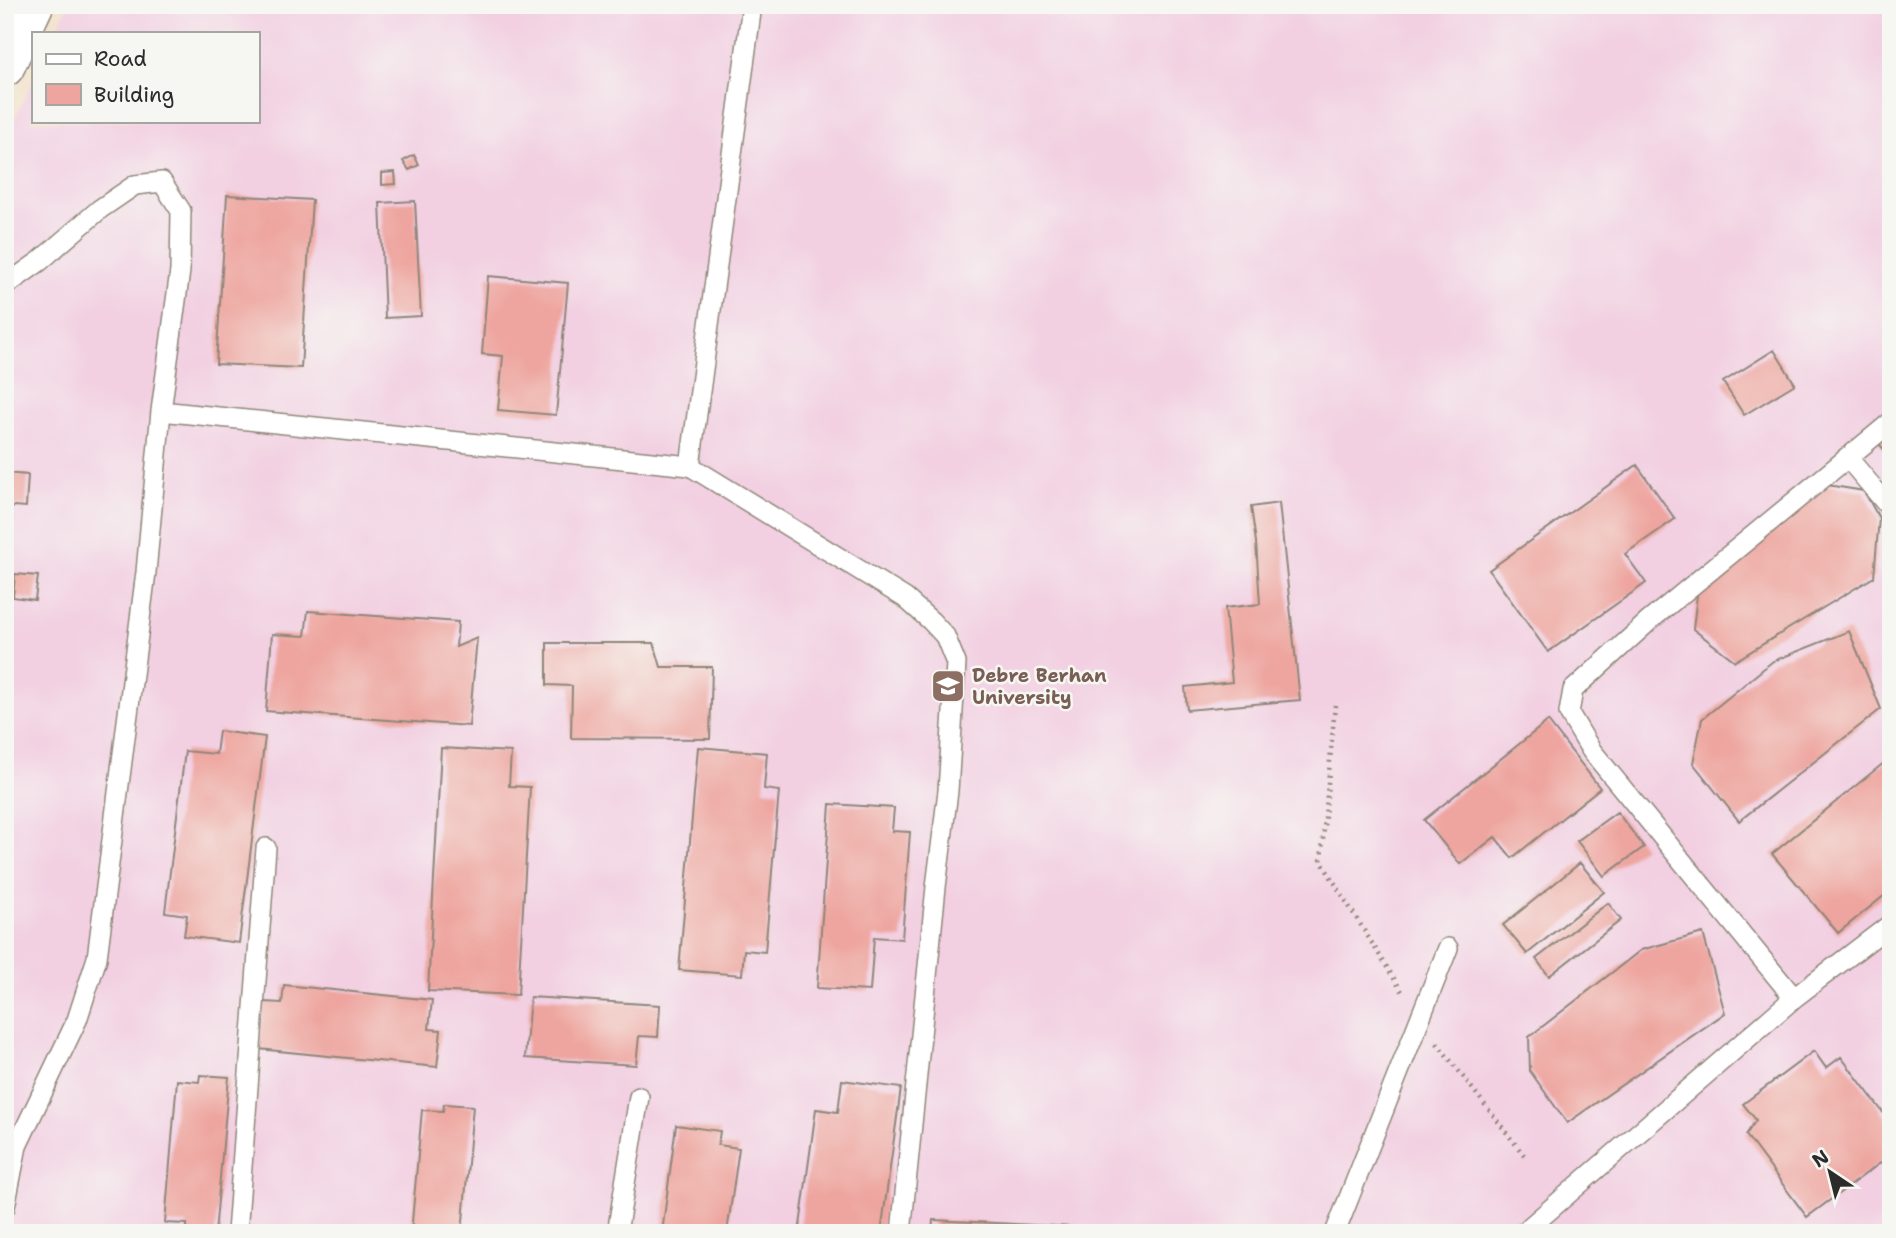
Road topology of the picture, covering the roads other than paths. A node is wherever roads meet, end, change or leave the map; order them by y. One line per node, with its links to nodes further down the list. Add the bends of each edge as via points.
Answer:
1 (34, 5): 3 (street)
2 (752, 5): 8 (lane)
3 (5, 67)
4 (5, 286): 5 (lane, via 135,185 162,182 181,211 180,271)
5 (161, 411): 8 (lane); 15 (lane, via 146,572 97,958 77,1020 17,1146)
6 (1891, 422): 7 (lane)
7 (1847, 457): 9 (lane); 13 (lane, via 1648,621 1573,690 1569,713 1591,750)
8 (690, 466): 18 (lane, via 905,598 945,636 956,663 948,791)
9 (1891, 509)
10 (266, 848): 16 (lane)
11 (1891, 924): 13 (lane)
12 (1448, 948): 19 (lane)
13 (1794, 998): 20 (lane)
14 (639, 1097): 17 (lane)
15 (5, 1207)
16 (237, 1233)
17 (617, 1233)
18 (901, 1233)
19 (1335, 1233)
20 (1523, 1233)

